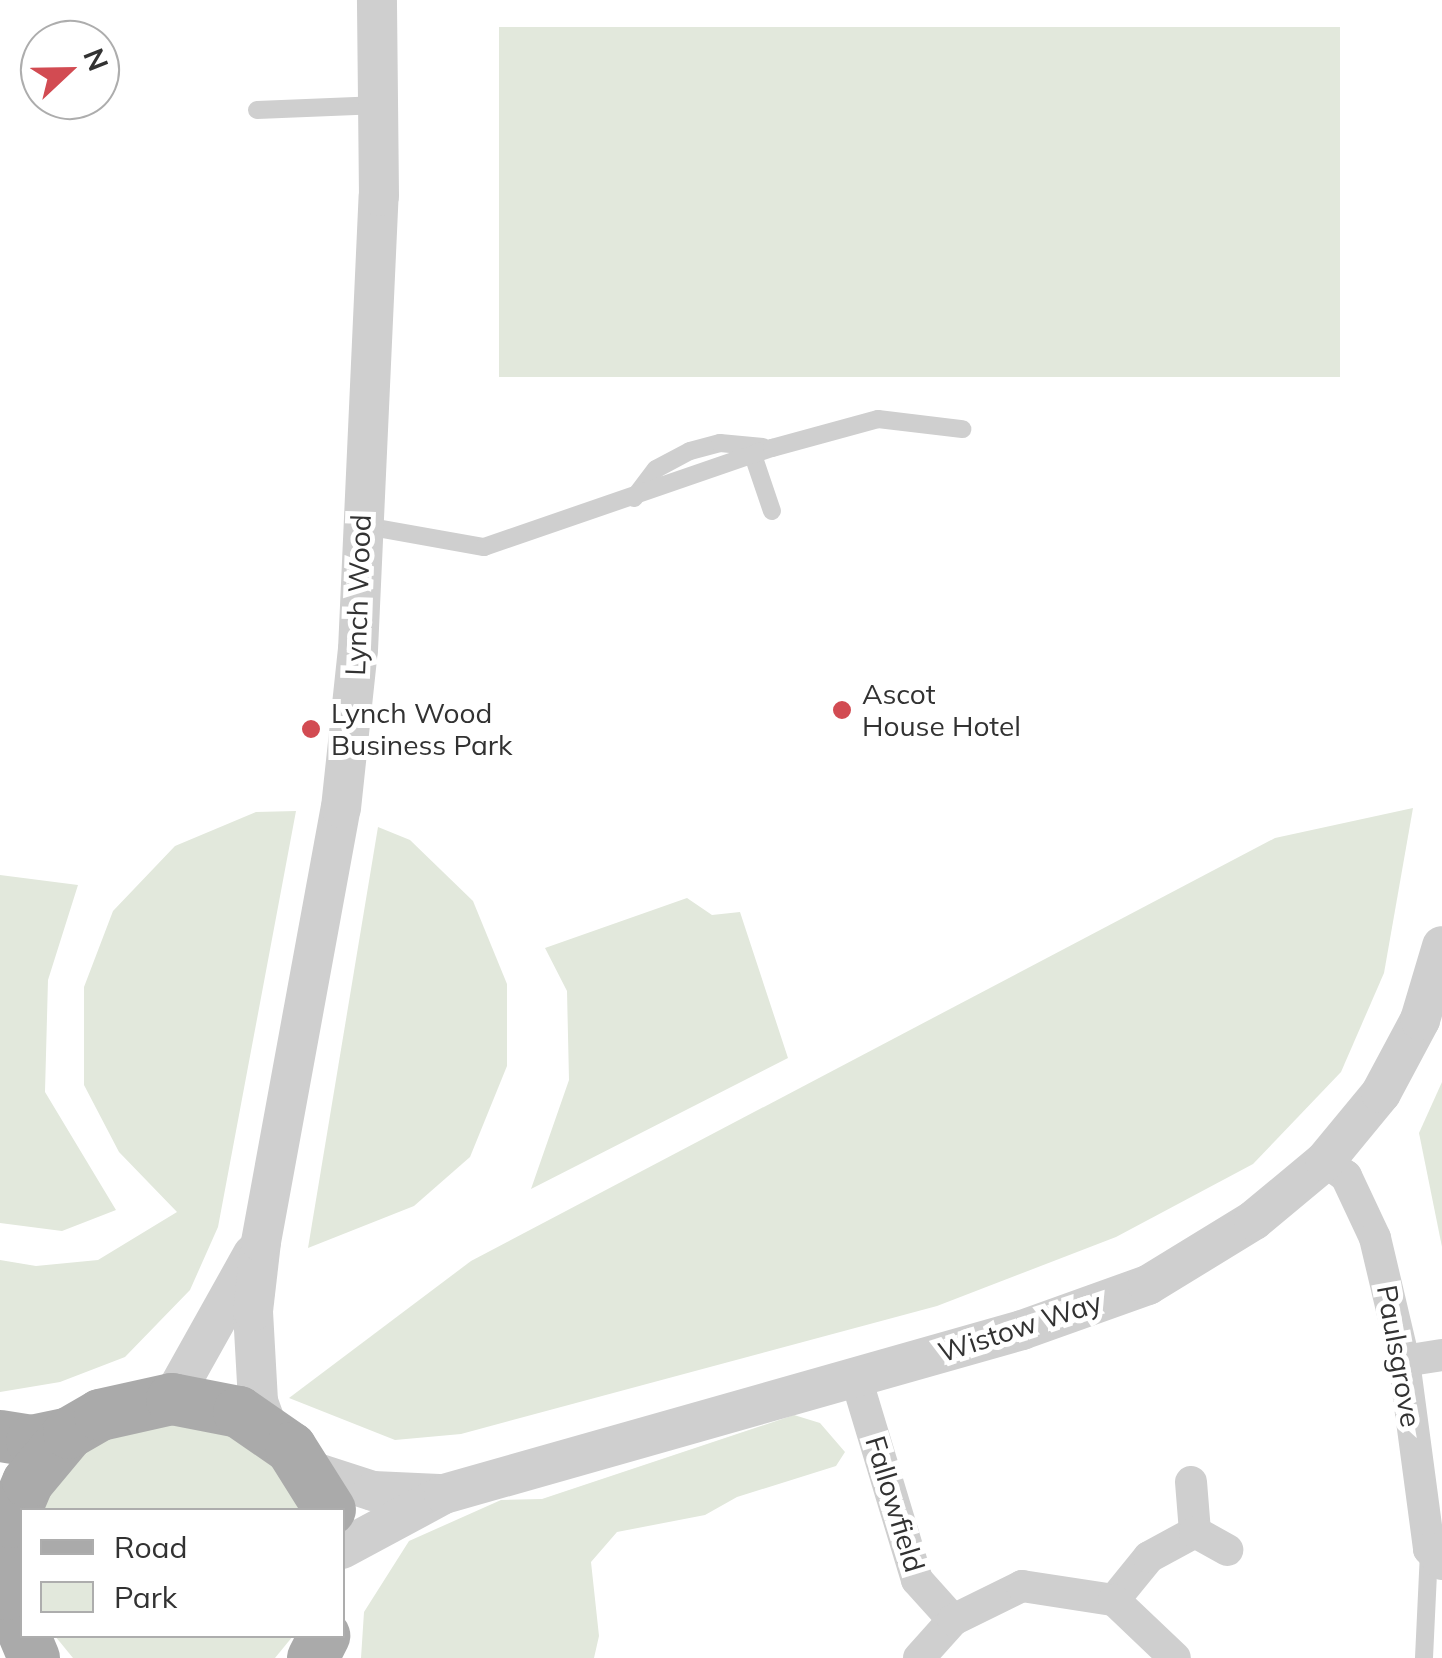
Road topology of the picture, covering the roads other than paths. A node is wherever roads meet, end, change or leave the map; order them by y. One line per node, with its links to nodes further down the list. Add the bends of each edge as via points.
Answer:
1 (377, 0): 2 (street, Lynch Wood)
2 (380, 105): 3 (lane); 7 (street, Lynch Wood)
3 (257, 110)
4 (962, 429): 5 (lane, via 878,419)
5 (762, 451): 6 (lane); 7 (lane, via 484,547)
6 (772, 511)
7 (360, 525): 10 (street, Lynch Wood, via 358,650 341,808)
8 (1442, 946): 9 (street, Wistow Way, via 1420,1020 1381,1093)
9 (1325, 1162): 12 (street, Paulsgrove, via 1346,1176 1369,1216); 13 (street, Wistow Way, via 1254,1220 1148,1285)
10 (261, 1242): 14 (street, Lynch Wood); 15 (street, Lynch Wood, via 254,1329 258,1402)
11 (1442, 1355): 12 (street)
12 (1404, 1361): 24 (street, Paulsgrove)
13 (856, 1378): 20 (street, Wistow Way); 27 (street, Fallowfield, via 917,1580)
14 (172, 1398): 15 (main road, via 239,1412); 16 (main road, via 142,1401)
15 (268, 1428): 19 (main road)
16 (69, 1433): 17 (main road, via 32,1441); 25 (main road, via 28,1482)
17 (0, 1436)
18 (1191, 1482): 21 (street)
19 (320, 1490): 20 (street, Wistow Way)
20 (444, 1494): 22 (street, Wistow Way)
21 (1195, 1532): 23 (street); 26 (street, via 1150,1558)
22 (345, 1548)
23 (1227, 1550)
24 (1435, 1557): 31 (lane)
25 (2, 1559): 28 (main road)
26 (1114, 1600): 27 (street, via 1022,1586); 30 (street)
27 (953, 1620): 29 (street)
28 (20, 1646)
29 (919, 1658)
30 (1175, 1658)
31 (1424, 1658)

